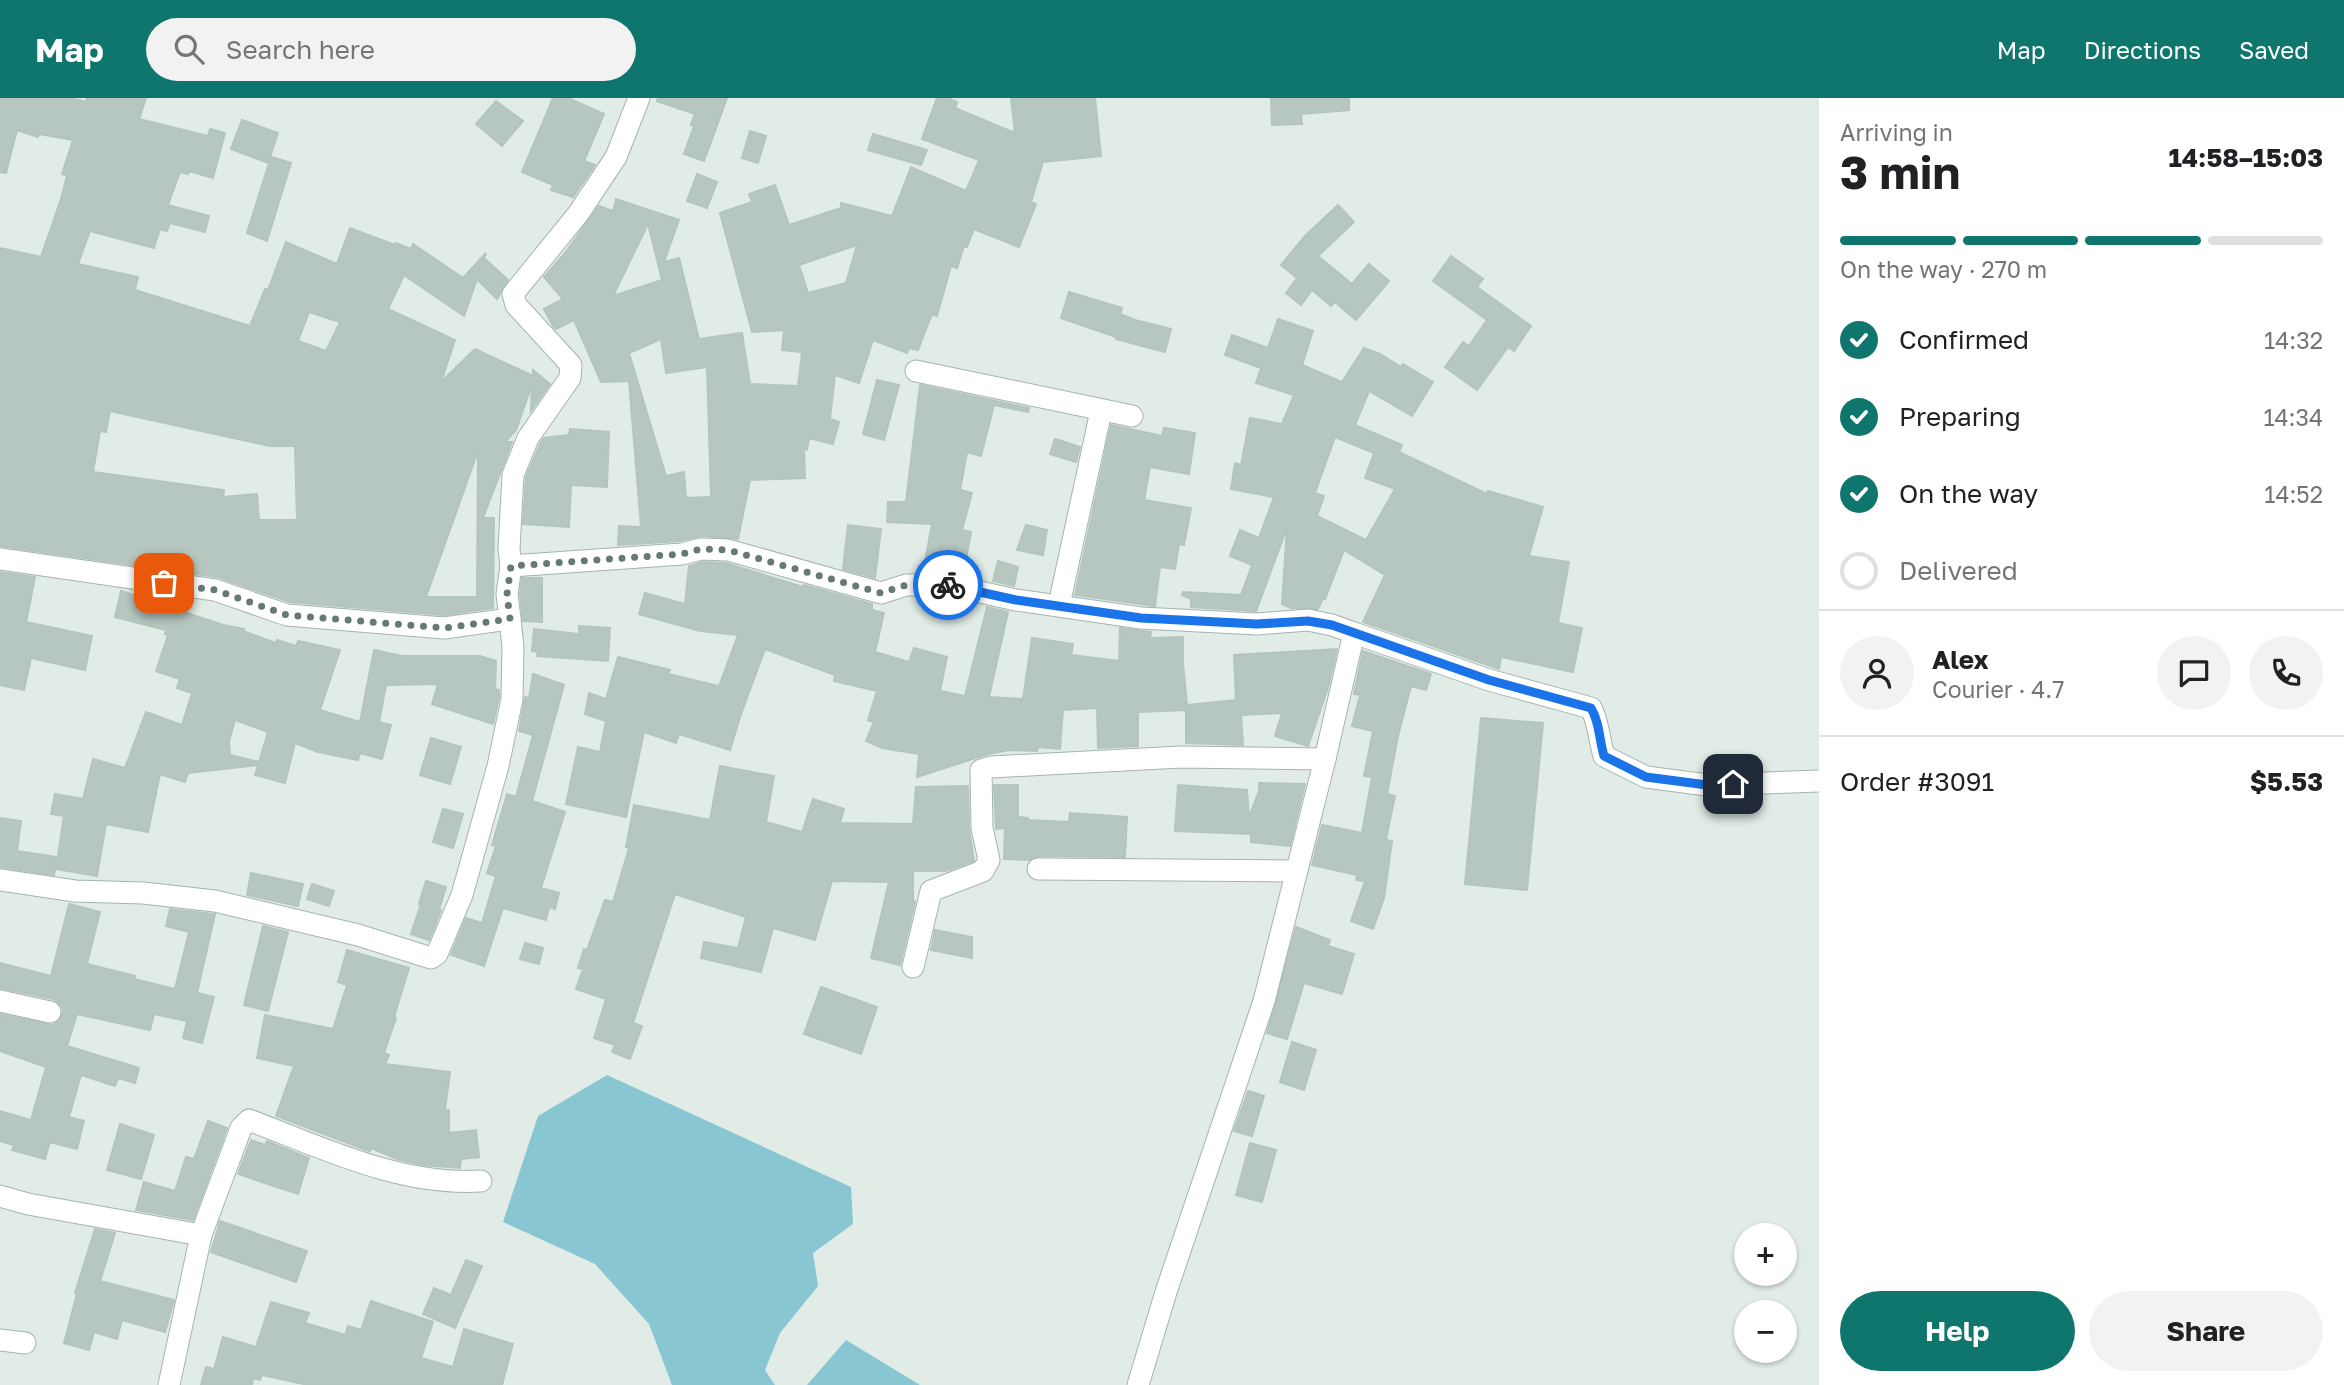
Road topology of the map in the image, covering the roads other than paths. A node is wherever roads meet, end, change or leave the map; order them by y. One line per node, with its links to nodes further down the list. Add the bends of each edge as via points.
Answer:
1 (639, 98): 6 (street, via 616,157 578,214 513,293 516,305 571,365 570,378 528,438 513,475)
2 (916, 371): 3 (street)
3 (1101, 411): 4 (street); 7 (street)
4 (1132, 416)
5 (0, 559): 8 (street, via 215,590 287,615 444,628)
6 (511, 566): 7 (street, via 728,550 881,593 906,585 949,584); 8 (street)
7 (1059, 606): 9 (street, via 1141,618 1257,624 1308,621)
8 (510, 619): 14 (street, via 512,699 498,766 462,895 437,954 431,958 215,901 75,891)
9 (1354, 633): 10 (street); 11 (street, via 1489,680 1591,708 1598,720 1604,756 1646,777 1707,785)
10 (1325, 759): 13 (street); 15 (street, via 1115,759 981,770 982,828 989,860 983,871 930,891)
11 (1819, 781)
12 (1038, 869): 13 (street)
13 (1297, 871): 24 (street, via 1264,1001)
14 (0, 880)
15 (913, 967)
16 (0, 1001): 17 (street)
17 (50, 1012)
18 (481, 1181): 20 (street, via 390,1172 249,1120 241,1128)
19 (0, 1196): 20 (street)
20 (201, 1236): 23 (street)
21 (0, 1340): 22 (street)
22 (25, 1343)
23 (169, 1385)
24 (1139, 1385)

